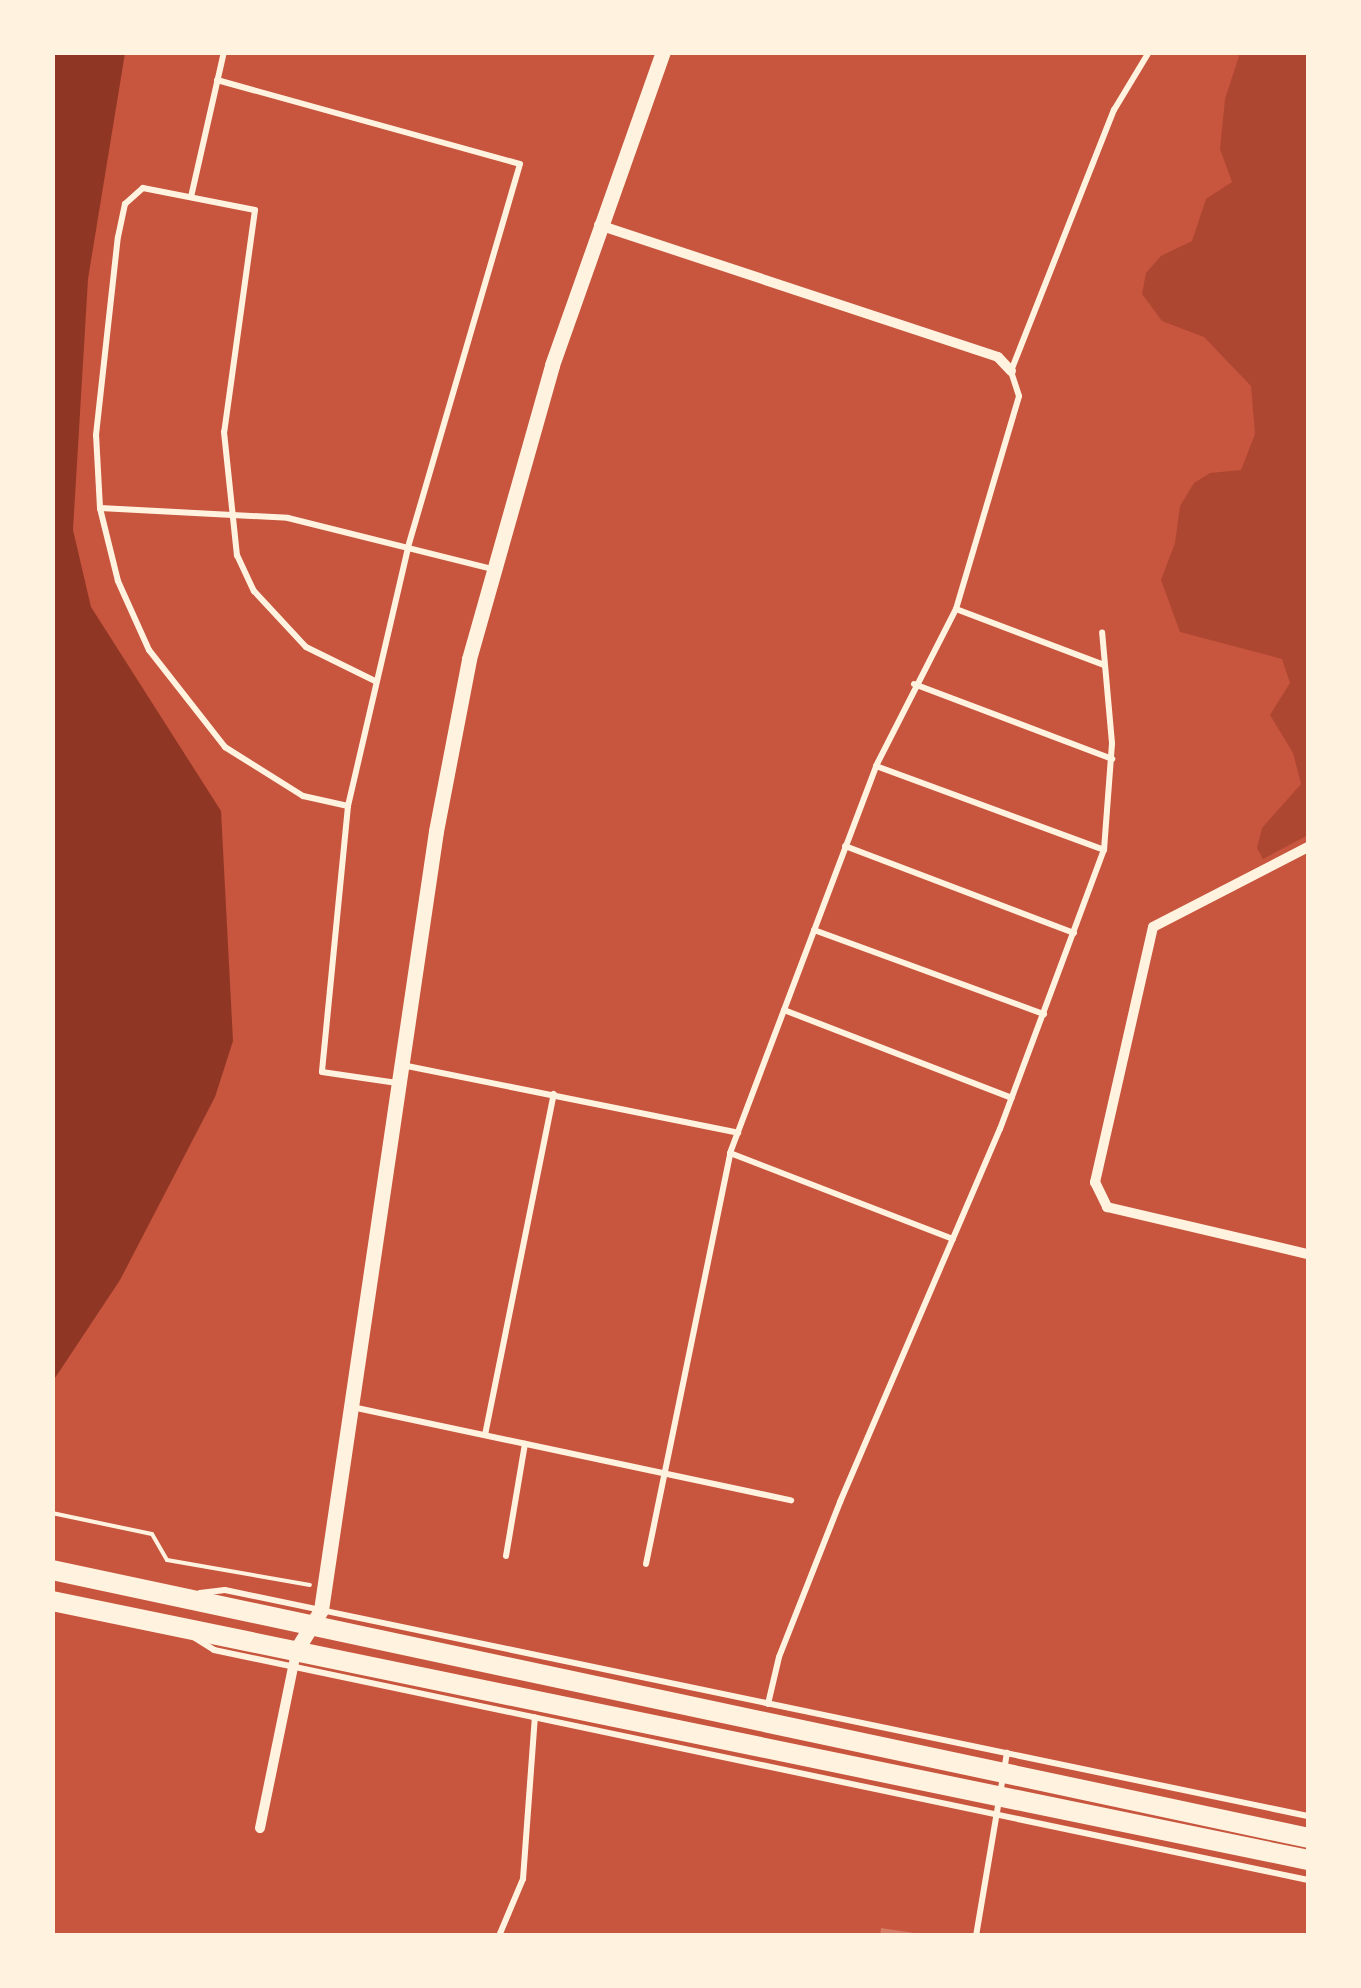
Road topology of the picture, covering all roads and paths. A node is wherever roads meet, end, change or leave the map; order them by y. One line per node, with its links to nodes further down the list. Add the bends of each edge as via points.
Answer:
1 (224, 52): 4 (lane)
2 (663, 52): 6 (street)
3 (1149, 52): 7 (lane, via 1114,110)
4 (218, 80): 5 (lane); 10 (lane, via 520,164)
5 (191, 197): 8 (lane, via 143,188 124,204 99,400); 9 (lane, via 255,210 226,394)
6 (598, 224): 7 (street, via 998,357); 11 (street)
7 (1012, 371): 12 (lane, via 1019,396)
8 (100, 508): 9 (lane); 19 (lane, via 132,618 198,720 264,775 303,796)
9 (228, 511): 10 (lane); 15 (lane, via 237,555 277,620 306,647)
10 (408, 548): 11 (lane); 15 (lane)
11 (492, 568): 27 (street, via 436,831)
12 (956, 608): 14 (lane); 16 (lane)
13 (1102, 632): 14 (lane)
14 (1104, 664): 17 (lane)
15 (374, 681): 19 (lane)
16 (914, 684): 17 (lane); 18 (lane)
17 (1112, 759): 22 (lane)
18 (876, 766): 20 (lane); 22 (lane)
19 (348, 806): 28 (lane, via 322,1072)
20 (846, 846): 23 (lane); 24 (lane)
21 (1308, 847): 34 (street, via 1153,927 1096,1182 1107,1207)
22 (1104, 850): 24 (lane)
23 (814, 930): 25 (lane); 26 (lane)
24 (1074, 933): 26 (lane)
25 (784, 1010): 30 (lane); 31 (lane)
26 (1044, 1014): 30 (lane)
27 (401, 1065): 28 (street); 29 (lane)
28 (398, 1083): 35 (street)
29 (554, 1094): 31 (lane); 36 (lane)
30 (1012, 1098): 33 (lane)
31 (738, 1133): 32 (lane)
32 (730, 1153): 33 (lane); 38 (lane)
33 (953, 1238): 48 (lane, via 840,1502 779,1657)
34 (1308, 1254)
35 (351, 1407): 36 (lane); 44 (street)
36 (485, 1436): 37 (lane)
37 (526, 1444): 38 (lane); 41 (lane)
38 (663, 1473): 39 (lane); 42 (lane)
39 (791, 1500)
40 (52, 1513): 44 (path, via 152,1534 167,1560)
41 (506, 1556)
42 (646, 1564)
43 (52, 1570): 46 (highway)
44 (324, 1588): 46 (street)
45 (52, 1601): 47 (highway, via 168,1622)
46 (316, 1619): 47 (street); 48 (lane); 50 (highway)
47 (295, 1658): 49 (lane); 51 (highway); 53 (street)
48 (768, 1704): 50 (lane)
49 (535, 1717): 51 (lane); 57 (lane, via 523,1879)
50 (1005, 1763): 51 (lane); 52 (lane); 54 (highway)
51 (998, 1805): 55 (highway); 56 (lane); 58 (lane)
52 (1308, 1816)
53 (260, 1828)
54 (1308, 1838)
55 (1308, 1860)
56 (1308, 1880)
57 (500, 1936)
58 (976, 1936)

